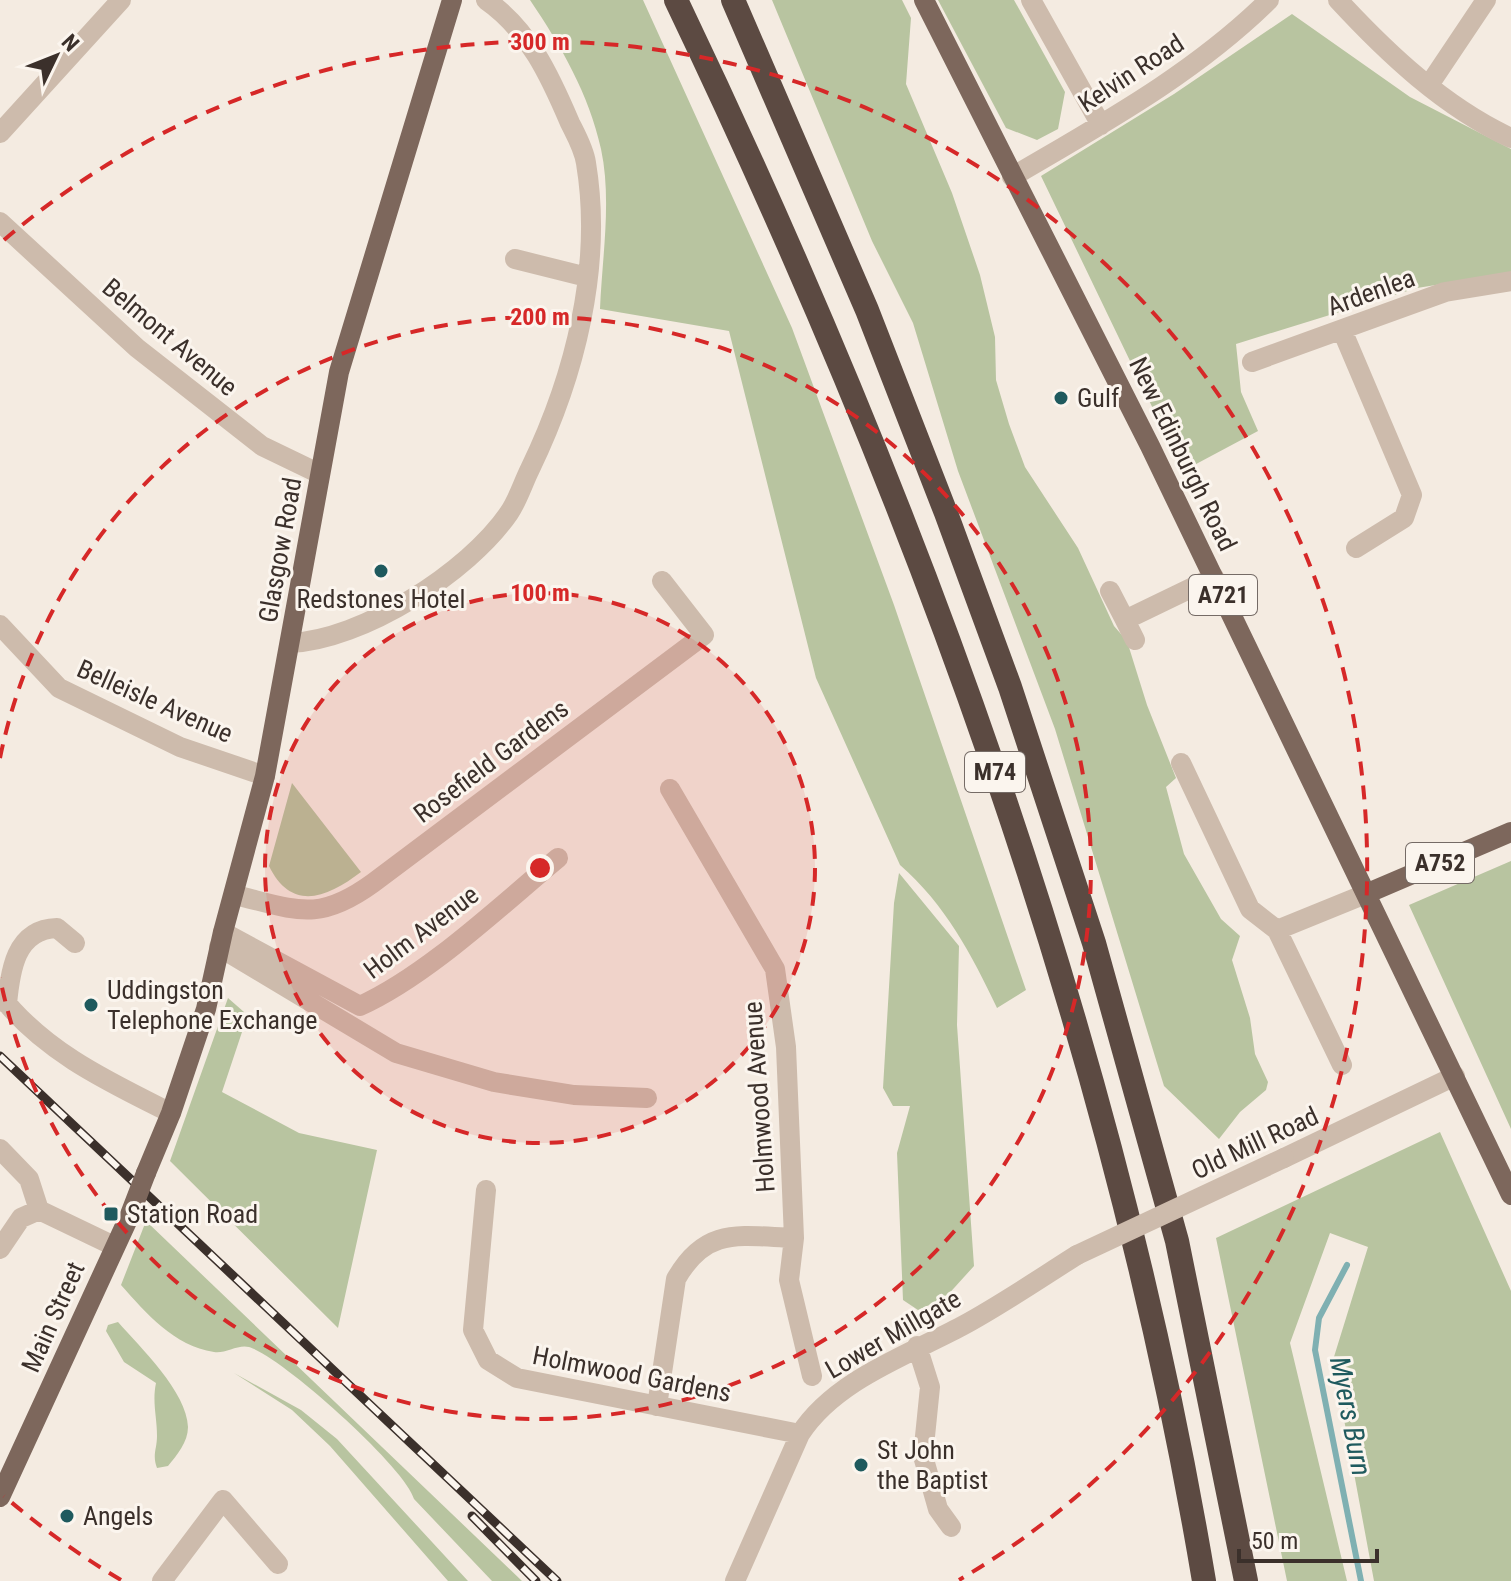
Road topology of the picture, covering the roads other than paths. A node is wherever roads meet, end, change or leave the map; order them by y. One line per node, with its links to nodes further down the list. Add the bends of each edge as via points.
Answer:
1 (121, 0): 13 (street)
2 (452, 0): 22 (main road, Glasgow Road, via 339,372)
3 (486, 0): 18 (street, via 503,12 546,66 586,160)
4 (676, 0): 63 (highway, M74, via 822,325 970,694 1057,965 1133,1235)
5 (733, 0): 64 (highway, M74, via 862,296 946,513 1089,928 1177,1241)
6 (924, 0): 15 (main road, New Edinburgh Road / A721)
7 (1031, 0): 12 (street)
8 (1269, 0): 12 (street, Kelvin Road, via 1200,59)
9 (1338, 0): 11 (street)
10 (1486, 0): 11 (street)
11 (1429, 85): 14 (street)
12 (1101, 125): 15 (street, Kelvin Road)
13 (0, 133)
14 (1511, 138)
15 (1012, 177): 24 (main road, New Edinburgh Road / A721)
16 (0, 222): 22 (street, Belmont Avenue, via 137,348 250,436)
17 (515, 259): 18 (street)
18 (587, 277): 30 (street, via 585,311 551,426 509,513 461,565 429,589 376,617 309,642)
19 (1511, 281): 20 (street, Ardenlea, via 1445,292)
20 (1342, 330): 21 (street, Ardenlea); 23 (street, via 1412,495 1404,518)
21 (1252, 362)
22 (320, 474): 30 (main road, Glasgow Road)
23 (1356, 548)
24 (1214, 577): 27 (street); 36 (main road, New Edinburgh Road / A721)
25 (662, 581): 37 (street, Rosefield Gardens, via 704,635 373,883 341,904 309,912)
26 (1110, 591): 27 (street)
27 (1125, 620): 29 (street)
28 (0, 625): 32 (street, Belleisle Avenue, via 59,688 180,747)
29 (1135, 640)
30 (290, 643): 32 (main road, Glasgow Road)
31 (1181, 763): 38 (street, via 1250,909)
32 (265, 776): 37 (main road, Glasgow Road)
33 (670, 789): 50 (street, Holmwood Avenue, via 775,969 786,1047)
34 (1511, 832): 36 (main road, A752)
35 (558, 858): 39 (street, Holm Avenue, via 461,937 360,1006)
36 (1368, 893): 38 (street); 43 (main road, New Edinburgh Road / A721)
37 (235, 895): 39 (main road, Glasgow Road)
38 (1277, 930): 42 (street)
39 (221, 940): 44 (street, via 396,1053 494,1082 574,1095); 45 (main road, Glasgow Road, via 206,1009)
40 (75, 943): 41 (street, via 57,928 36,933 12,963)
41 (4, 1000): 45 (street, via 54,1049)
42 (1342, 1065)
43 (1455, 1076): 48 (main road, New Edinburgh Road / A721); 53 (street, Old Mill Road, bridge)
44 (647, 1098)
45 (171, 1113): 51 (main road, Main Street, bridge)
46 (0, 1149): 49 (street, via 29,1179)
47 (486, 1190): 56 (street, Holmwood Gardens, via 473,1330 488,1360 517,1378)
48 (1511, 1195)
49 (39, 1210): 51 (street); 52 (street, via 21,1218)
50 (794, 1238): 55 (street, Holmwood Avenue, via 789,1280); 56 (street, via 729,1235 697,1250 684,1265 676,1279)
51 (114, 1246): 58 (main road, Main Street)
52 (0, 1249)
53 (1077, 1255): 54 (street, Lower Millgate, via 961,1327)
54 (917, 1346): 57 (street, Lower Millgate, via 829,1400); 59 (street, via 930,1387 923,1456 938,1509)
55 (812, 1376)
56 (657, 1406): 57 (street, Holmwood Gardens)
57 (800, 1434): 62 (street, Lower Millgate)
58 (0, 1497)
59 (951, 1527)
60 (278, 1564): 61 (street, via 223,1500)
61 (162, 1581)
62 (735, 1581)
63 (1204, 1581)
64 (1246, 1581)

